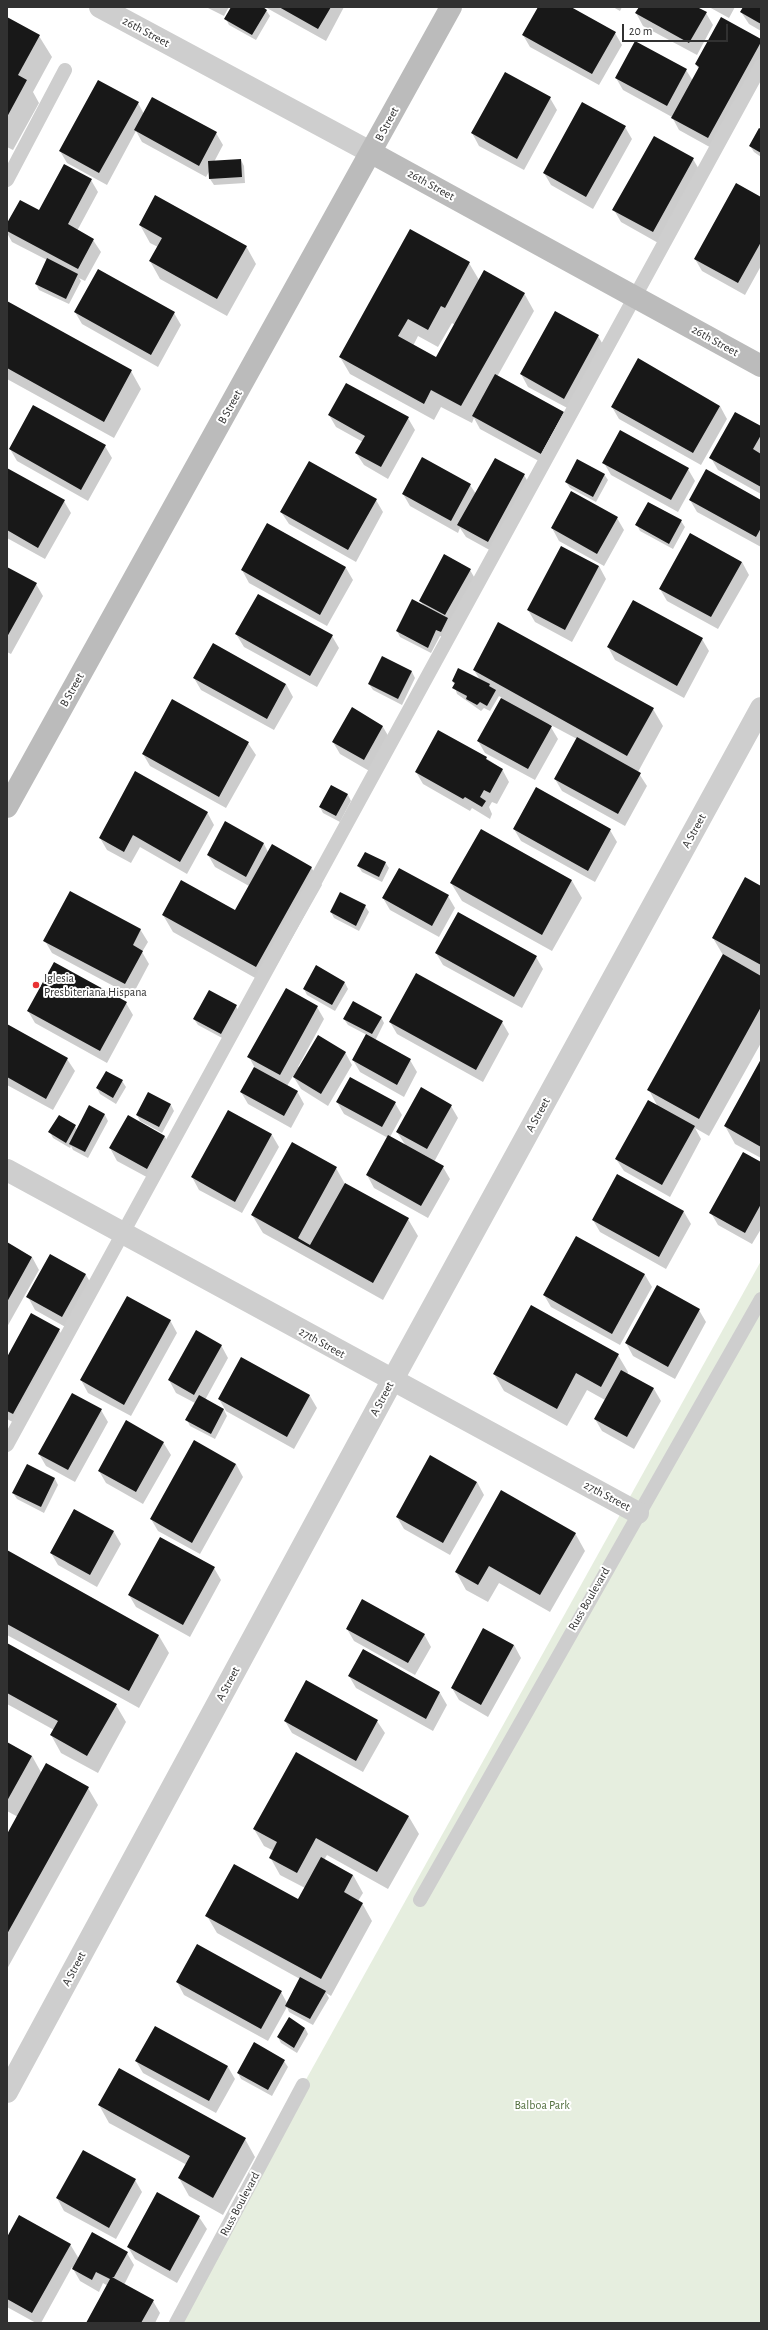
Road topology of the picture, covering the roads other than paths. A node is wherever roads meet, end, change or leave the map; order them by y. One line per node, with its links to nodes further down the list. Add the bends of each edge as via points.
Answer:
1 (101, 7): 5 (street, 26th Street)
2 (451, 7): 5 (main road, B Street)
3 (761, 66): 7 (lane)
4 (66, 70): 6 (lane)
5 (372, 153): 7 (main road, 26th Street); 10 (main road, B Street)
6 (7, 180)
7 (634, 296): 8 (main road, 26th Street); 12 (lane)
8 (761, 366)
9 (761, 708): 14 (street, A Street)
10 (7, 806)
11 (7, 1170): 12 (street, 27th Street)
12 (122, 1233): 14 (street, 27th Street); 15 (lane)
13 (761, 1299): 16 (lane, Russ Boulevard)
14 (392, 1381): 16 (street, 27th Street); 19 (street, A Street)
15 (7, 1445)
16 (638, 1513): 17 (lane, Russ Boulevard)
17 (420, 1900)
18 (303, 2085): 20 (lane, Russ Boulevard)
19 (7, 2092)
20 (176, 2323)

